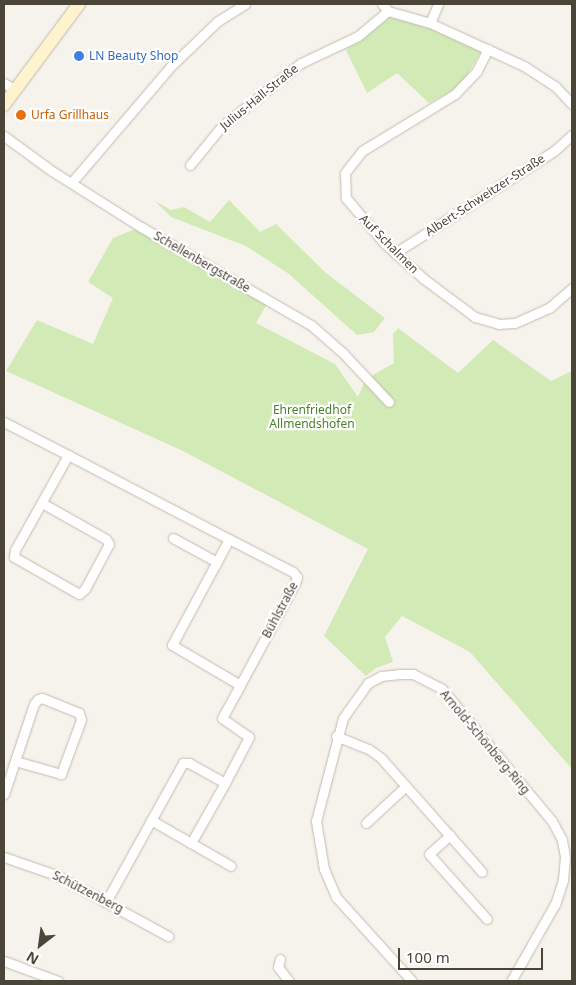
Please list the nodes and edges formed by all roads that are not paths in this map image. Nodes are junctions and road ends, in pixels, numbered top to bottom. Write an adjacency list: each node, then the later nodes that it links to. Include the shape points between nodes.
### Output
1 (79, 4): 7 (main road)
2 (245, 4): 13 (street, via 218,21 171,66)
3 (438, 4): 5 (street)
4 (385, 7): 5 (street); 12 (street, Julius-Hall-Straße, via 358,36 301,63 221,126)
5 (430, 23): 6 (street)
6 (488, 49): 8 (street, via 531,71); 14 (street, Auf Schalmen, via 477,71 455,94 370,145 345,173 346,198)
7 (9, 86): 9 (main road)
8 (571, 100)
9 (4, 105)
10 (4, 136): 13 (street, Schellenbergstraße)
11 (572, 136): 14 (street, Albert-Schweitzer-Straße, via 554,152)
12 (190, 165)
13 (72, 182): 16 (street, Schellenbergstraße, via 141,227 311,325 343,353)
14 (395, 253): 15 (street, Auf Schalmen, via 454,304 475,317 499,324 535,316)
15 (572, 288)
16 (389, 402)
17 (4, 422): 18 (street, Bühlstraße)
18 (68, 455): 19 (street); 21 (street, Bühlstraße)
19 (42, 503): 19 (street, via 106,539 109,544 85,590 78,594 14,558)
20 (173, 538): 22 (street)
21 (230, 539): 22 (street); 23 (street, Bühlstraße, via 297,577)
22 (217, 562): 23 (street, via 172,644)
23 (240, 685): 26 (street, Bühlstraße, via 223,714 224,721 249,737)
24 (336, 736): 27 (street, via 369,749); 43 (street, Arnold-Schönberg-Ring, via 316,821 324,869 336,897); 44 (street, Arnold-Schönberg-Ring, via 356,697 368,684 381,676 413,674 442,689 552,821 562,840 563,880 545,924)
25 (15, 761): 25 (street, via 38,700 42,698 79,713 82,720 61,774); 28 (street)
26 (224, 783): 29 (street, via 189,762 183,764); 32 (street)
27 (406, 786): 30 (street); 31 (street)
28 (4, 794)
29 (151, 820): 32 (street); 36 (street)
30 (366, 823)
31 (450, 835): 35 (street); 37 (street, via 429,854)
32 (191, 843): 34 (street)
33 (4, 857): 36 (street, Schützenberg, via 56,875)
34 (231, 866)
35 (482, 872)
36 (107, 900): 38 (street, Schützenberg)
37 (487, 919)
38 (168, 936)
39 (280, 959): 42 (street, via 278,967)
40 (4, 960): 41 (street)
41 (58, 981)
42 (289, 981)
43 (412, 981)
44 (511, 981)

